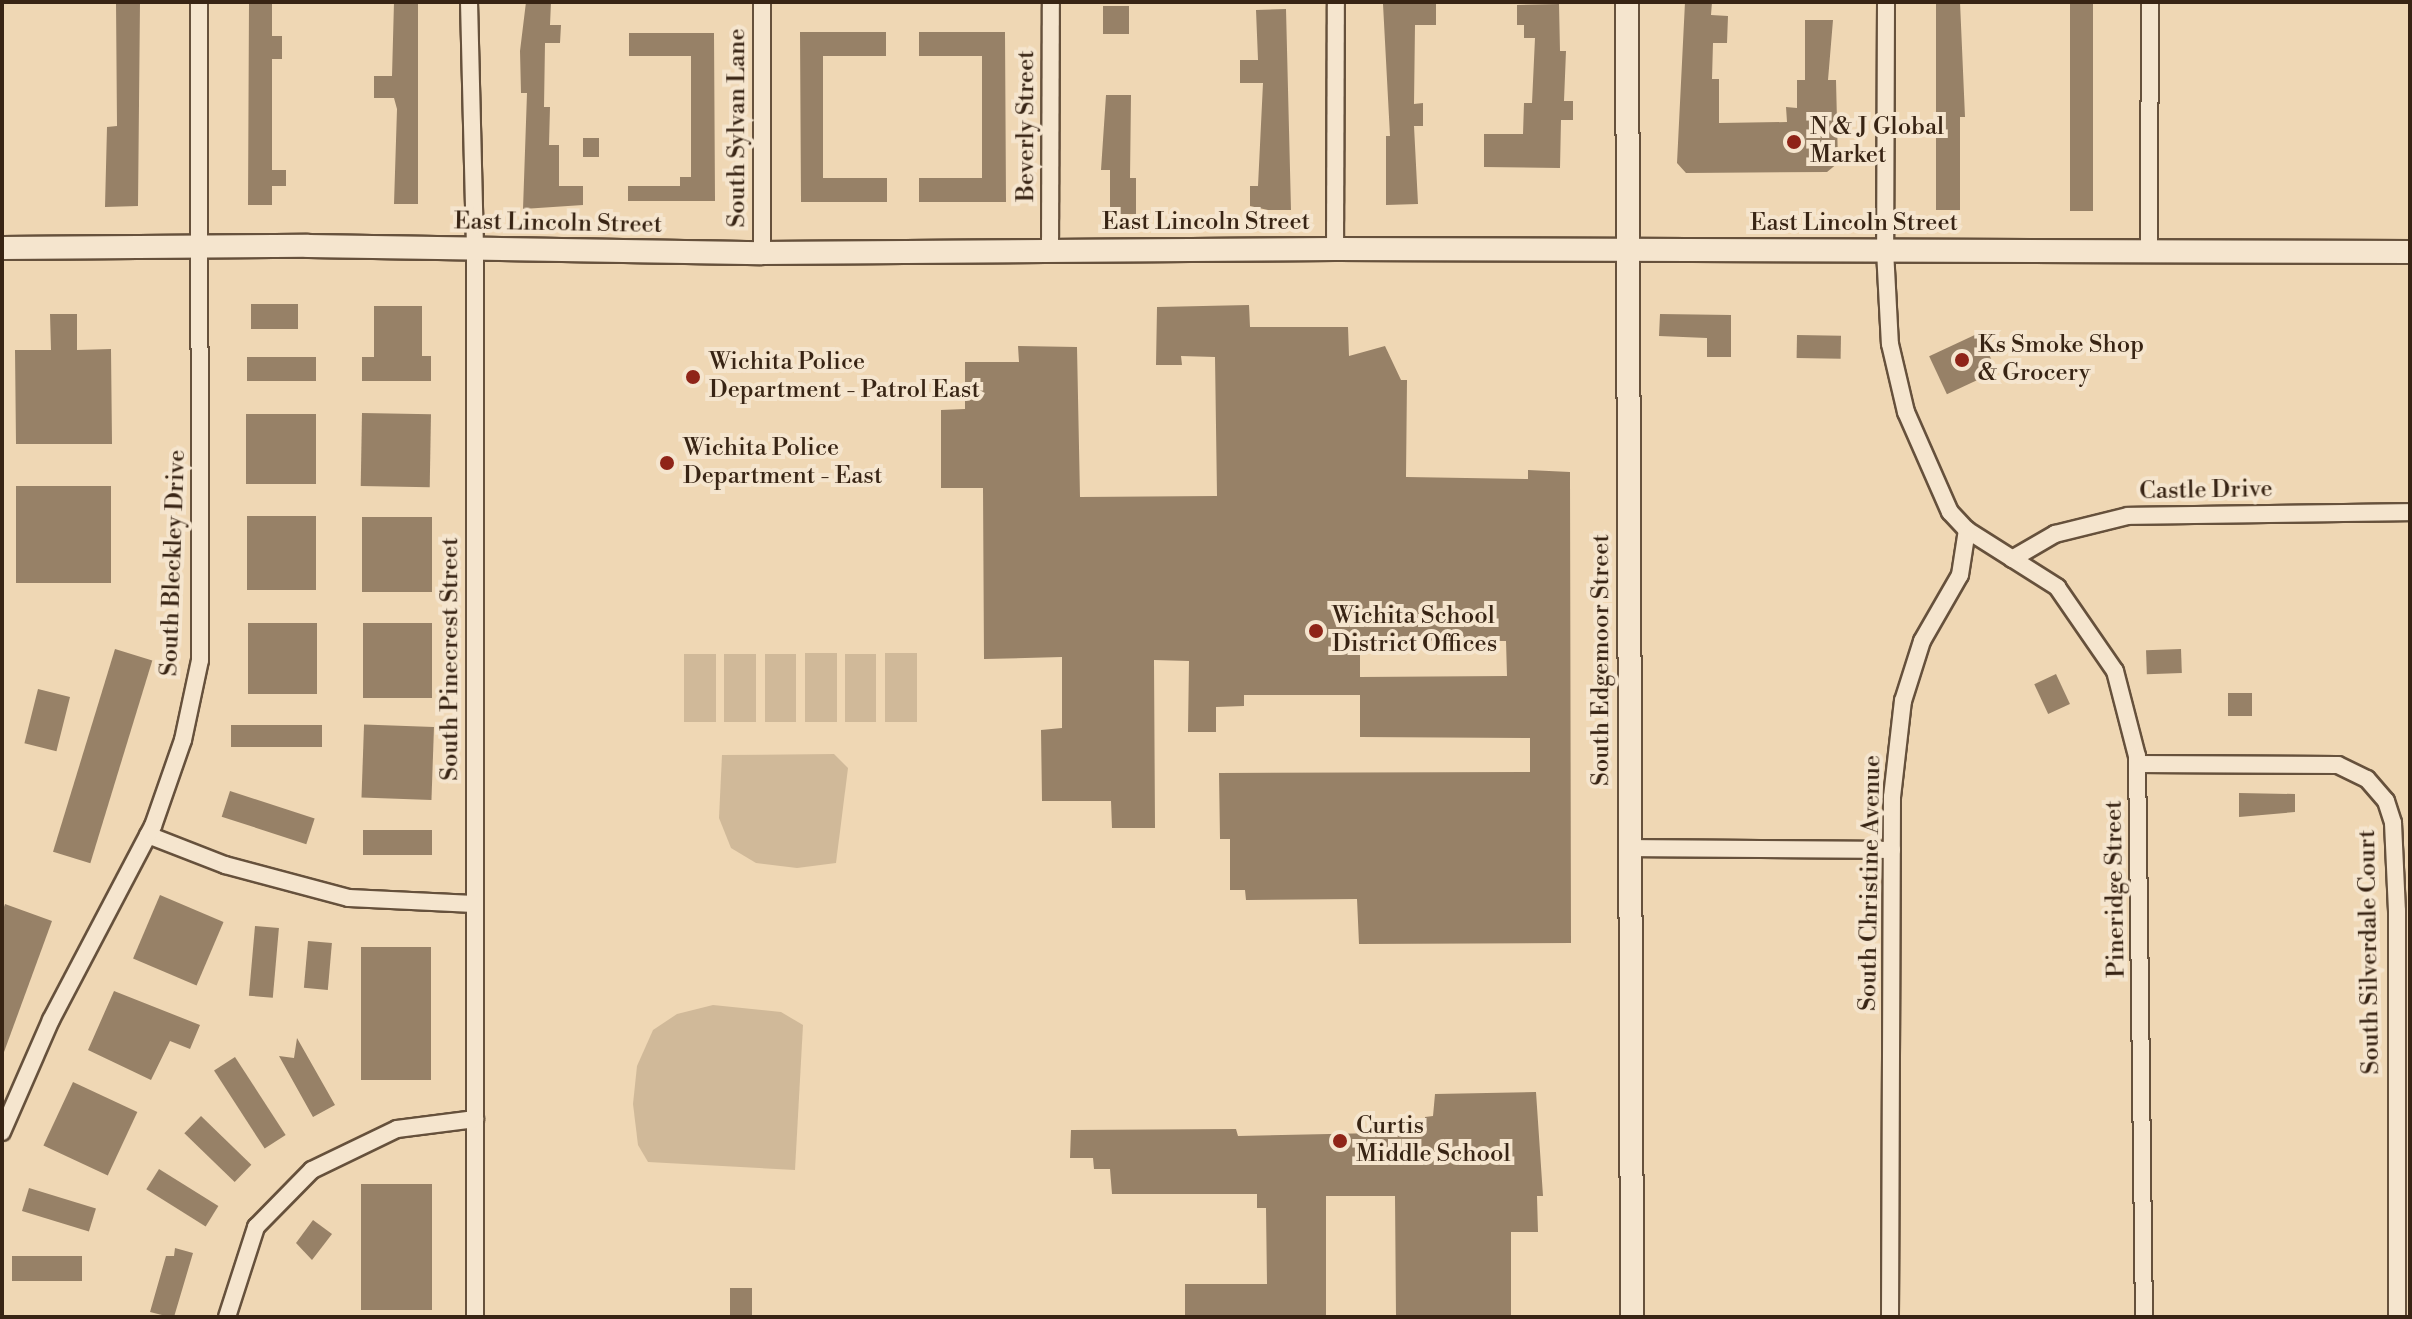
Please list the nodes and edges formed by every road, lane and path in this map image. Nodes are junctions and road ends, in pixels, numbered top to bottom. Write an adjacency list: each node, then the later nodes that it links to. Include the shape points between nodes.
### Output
1 (199, 2): 9 (street, South Bleckley Drive)
2 (469, 2): 11 (street, South Pinecrest Street)
3 (762, 2): 18 (street, South Sylvan Lane)
4 (1051, 2): 14 (street, Beverly Street)
5 (1336, 2): 12 (street)
6 (1627, 2): 13 (street, South Edgemoor Street)
7 (1886, 2): 15 (street)
8 (2150, 2): 16 (street)
9 (202, 247): 10 (street, East Lincoln Street); 11 (street, East Lincoln Street); 23 (street, South Bleckley Drive, via 200,660 183,740)
10 (2, 248)
11 (475, 249): 18 (street, East Lincoln Street); 26 (street, South Pinecrest Street)
12 (1335, 249): 13 (street, East Lincoln Street); 14 (street, East Lincoln Street)
13 (1627, 249): 15 (street, East Lincoln Street); 24 (street, South Edgemoor Street)
14 (1050, 250): 18 (street, East Lincoln Street)
15 (1885, 250): 16 (street, East Lincoln Street); 20 (street, via 1890,344 1906,412 1939,492)
16 (2149, 251): 17 (street, East Lincoln Street)
17 (2410, 252)
18 (762, 253)
19 (2410, 512): 21 (street, Castle Drive, via 2128,516 2055,534)
20 (1967, 530): 21 (street, Pineridge Street); 25 (street, South Christine Avenue, via 1960,575 1922,641 1903,701)
21 (2012, 559): 22 (street, Pineridge Street, via 2057,587 2115,671)
22 (2137, 764): 33 (street, Pineridge Street); 34 (street, South Silverdale Court, via 2338,765 2367,779 2386,801 2393,823 2397,911)
23 (148, 835): 26 (street, via 225,865 349,898); 28 (street, South Bleckley Drive, via 51,1020)
24 (1629, 848): 25 (street); 31 (street, South Edgemoor Street)
25 (1892, 850): 32 (street, South Christine Avenue)
26 (474, 904): 27 (street, South Pinecrest Street)
27 (475, 1119): 29 (street, via 397,1129 312,1170 256,1227); 30 (street, South Pinecrest Street)
28 (2, 1132)
29 (227, 1317)
30 (475, 1317)
31 (1632, 1317)
32 (1890, 1317)
33 (2144, 1317)
34 (2397, 1317)

